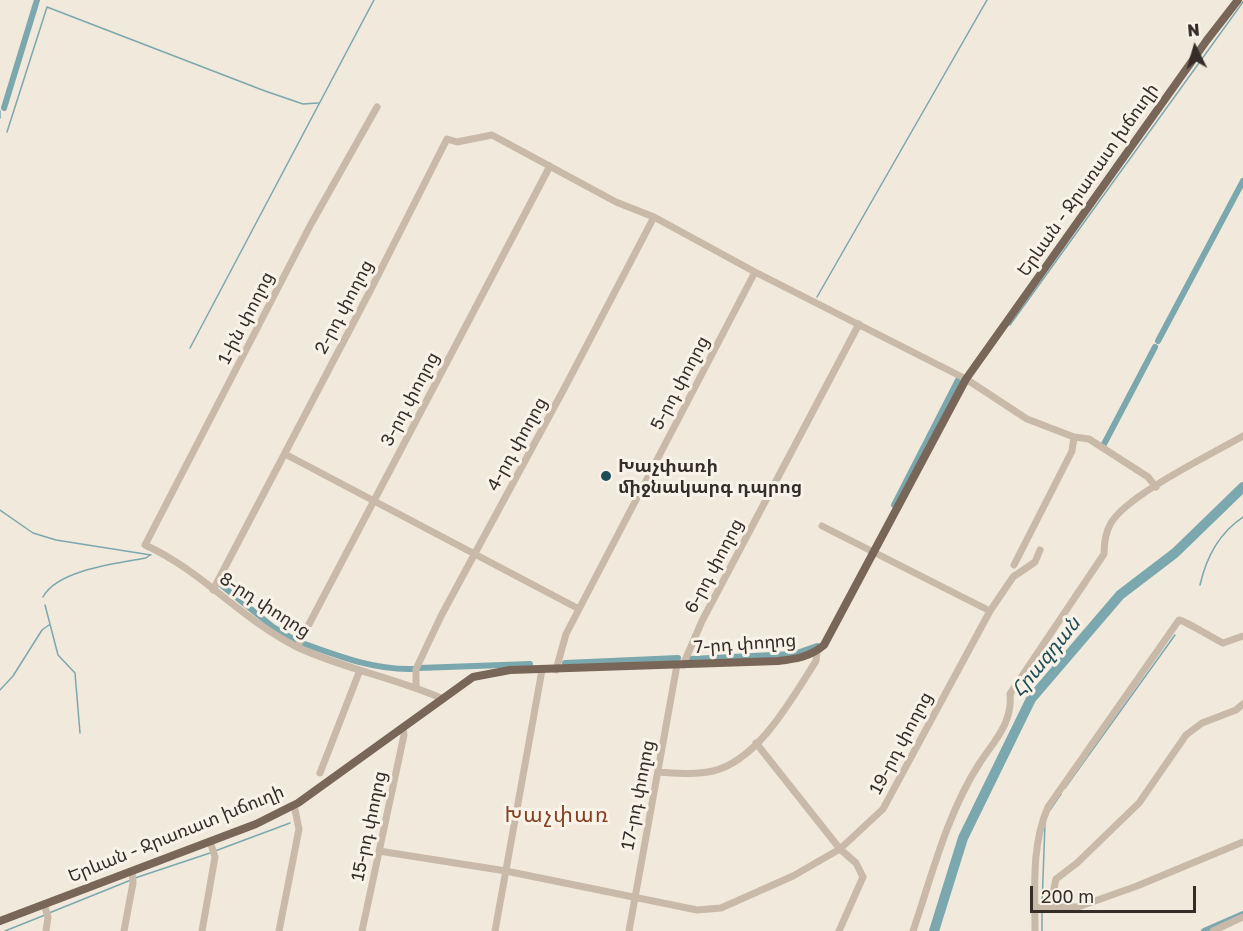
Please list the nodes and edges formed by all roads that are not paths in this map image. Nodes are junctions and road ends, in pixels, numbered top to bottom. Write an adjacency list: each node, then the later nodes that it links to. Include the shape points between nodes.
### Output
1 (1238, 0): 7 (main road, Երևան - Ջրառատ խճուղի)
2 (377, 107): 14 (street, 1-ին փողոց, via 311,224)
3 (550, 166): 4 (street, via 616,202); 10 (street, 2-րդ փողոց, via 492,135 456,142 447,139); 12 (street, 3-րդ փողոց)
4 (654, 217): 5 (street); 16 (street, 4-րդ փողոց)
5 (755, 272): 6 (street); 20 (street, 5-րդ փողոց)
6 (859, 324): 7 (street); 25 (street, 6-րդ փողոց)
7 (966, 379): 9 (street, via 1027,419); 17 (main road, 7-րդ փողոց)
8 (1243, 436): 11 (street)
9 (1074, 437): 11 (street, via 1089,439 1149,477); 18 (street, via 1072,451)
10 (285, 454): 12 (street); 19 (street, 2-րդ փողոց)
11 (1156, 487): 57 (street, via 1111,521 1104,538 1104,554 1010,694 1010,717 970,779 954,813)
12 (373, 500): 16 (street); 23 (street, 3-րդ փողոց)
13 (822, 526): 17 (street)
14 (145, 545): 19 (street, 8-րդ փողոց, via 176,561)
15 (1040, 550): 21 (street, 19-րդ փողոց, via 1035,562 1013,577)
16 (476, 554): 20 (street); 29 (street, 4-րդ փողոց, via 423,652 416,669)
17 (873, 554): 21 (street); 24 (main road, 7-րդ փողոց, via 824,645)
18 (1014, 565)
19 (213, 590): 23 (street, 8-րդ փողոց)
20 (579, 609): 28 (street, 5-րդ փողոց, via 566,634)
21 (990, 611): 39 (street, 19-րդ փողոց, via 883,809)
22 (1243, 636): 46 (street, via 1223,643 1179,620 1048,807 1038,829)
23 (297, 647): 26 (street, 8-րդ փողոց)
24 (817, 651): 25 (main road, 7-րդ փողոց, via 778,662); 33 (street, via 816,661 777,721)
25 (680, 665): 28 (main road, 7-րդ փողոց); 34 (street, 17-րդ փողոց)
26 (360, 670): 29 (street, 8-րդ փողոց); 35 (street)
27 (542, 670): 28 (main road, 7-րդ փողոց); 30 (main road, 7-րդ փողոց, via 473,677); 41 (street)
28 (556, 670)
29 (416, 687): 30 (street, 8-րդ փողոց)
30 (443, 699): 32 (main road, Երևան - Ջրառատ խճուղի)
31 (1243, 704): 45 (street, via 1186,735 1139,803 1056,879)
32 (403, 728): 36 (main road, Երևան - Ջրառատ խճուղի); 40 (street, 15-րդ փողոց)
33 (756, 743): 34 (street, via 743,756 716,770); 39 (street)
34 (658, 772): 43 (street, 17-րդ փողոց)
35 (320, 773)
36 (294, 805): 37 (main road, Երևան - Ջրառատ խճուղի); 52 (street, via 299,830)
37 (210, 841): 42 (main road, Երևան - Ջրառատ խճուղի); 51 (street, via 215,857)
38 (1243, 842): 45 (street, via 1078,907)
39 (840, 849): 43 (street, 19-րդ փողոց, via 793,876 721,908 697,910); 56 (street, via 856,863 863,877)
40 (379, 851): 41 (street, 19-րդ փողոց); 53 (street, 15-րդ փողոց)
41 (506, 871): 43 (street, 19-րդ փողոց); 54 (street)
42 (132, 872): 44 (main road, Երևան - Ջրառատ խճուղի); 50 (street)
43 (634, 897): 55 (street, 17-րդ փողոց)
44 (45, 906): 48 (main road, Երևան - Ջրառատ խճուղի); 49 (street)
45 (1050, 906): 46 (street)
46 (1035, 907): 58 (street)
47 (1243, 917): 59 (street)
48 (0, 921)
49 (46, 931)
50 (124, 931)
51 (202, 931)
52 (279, 931)
53 (362, 931)
54 (495, 931)
55 (629, 931)
56 (839, 931)
57 (913, 931)
58 (1035, 931)
59 (1213, 931)

